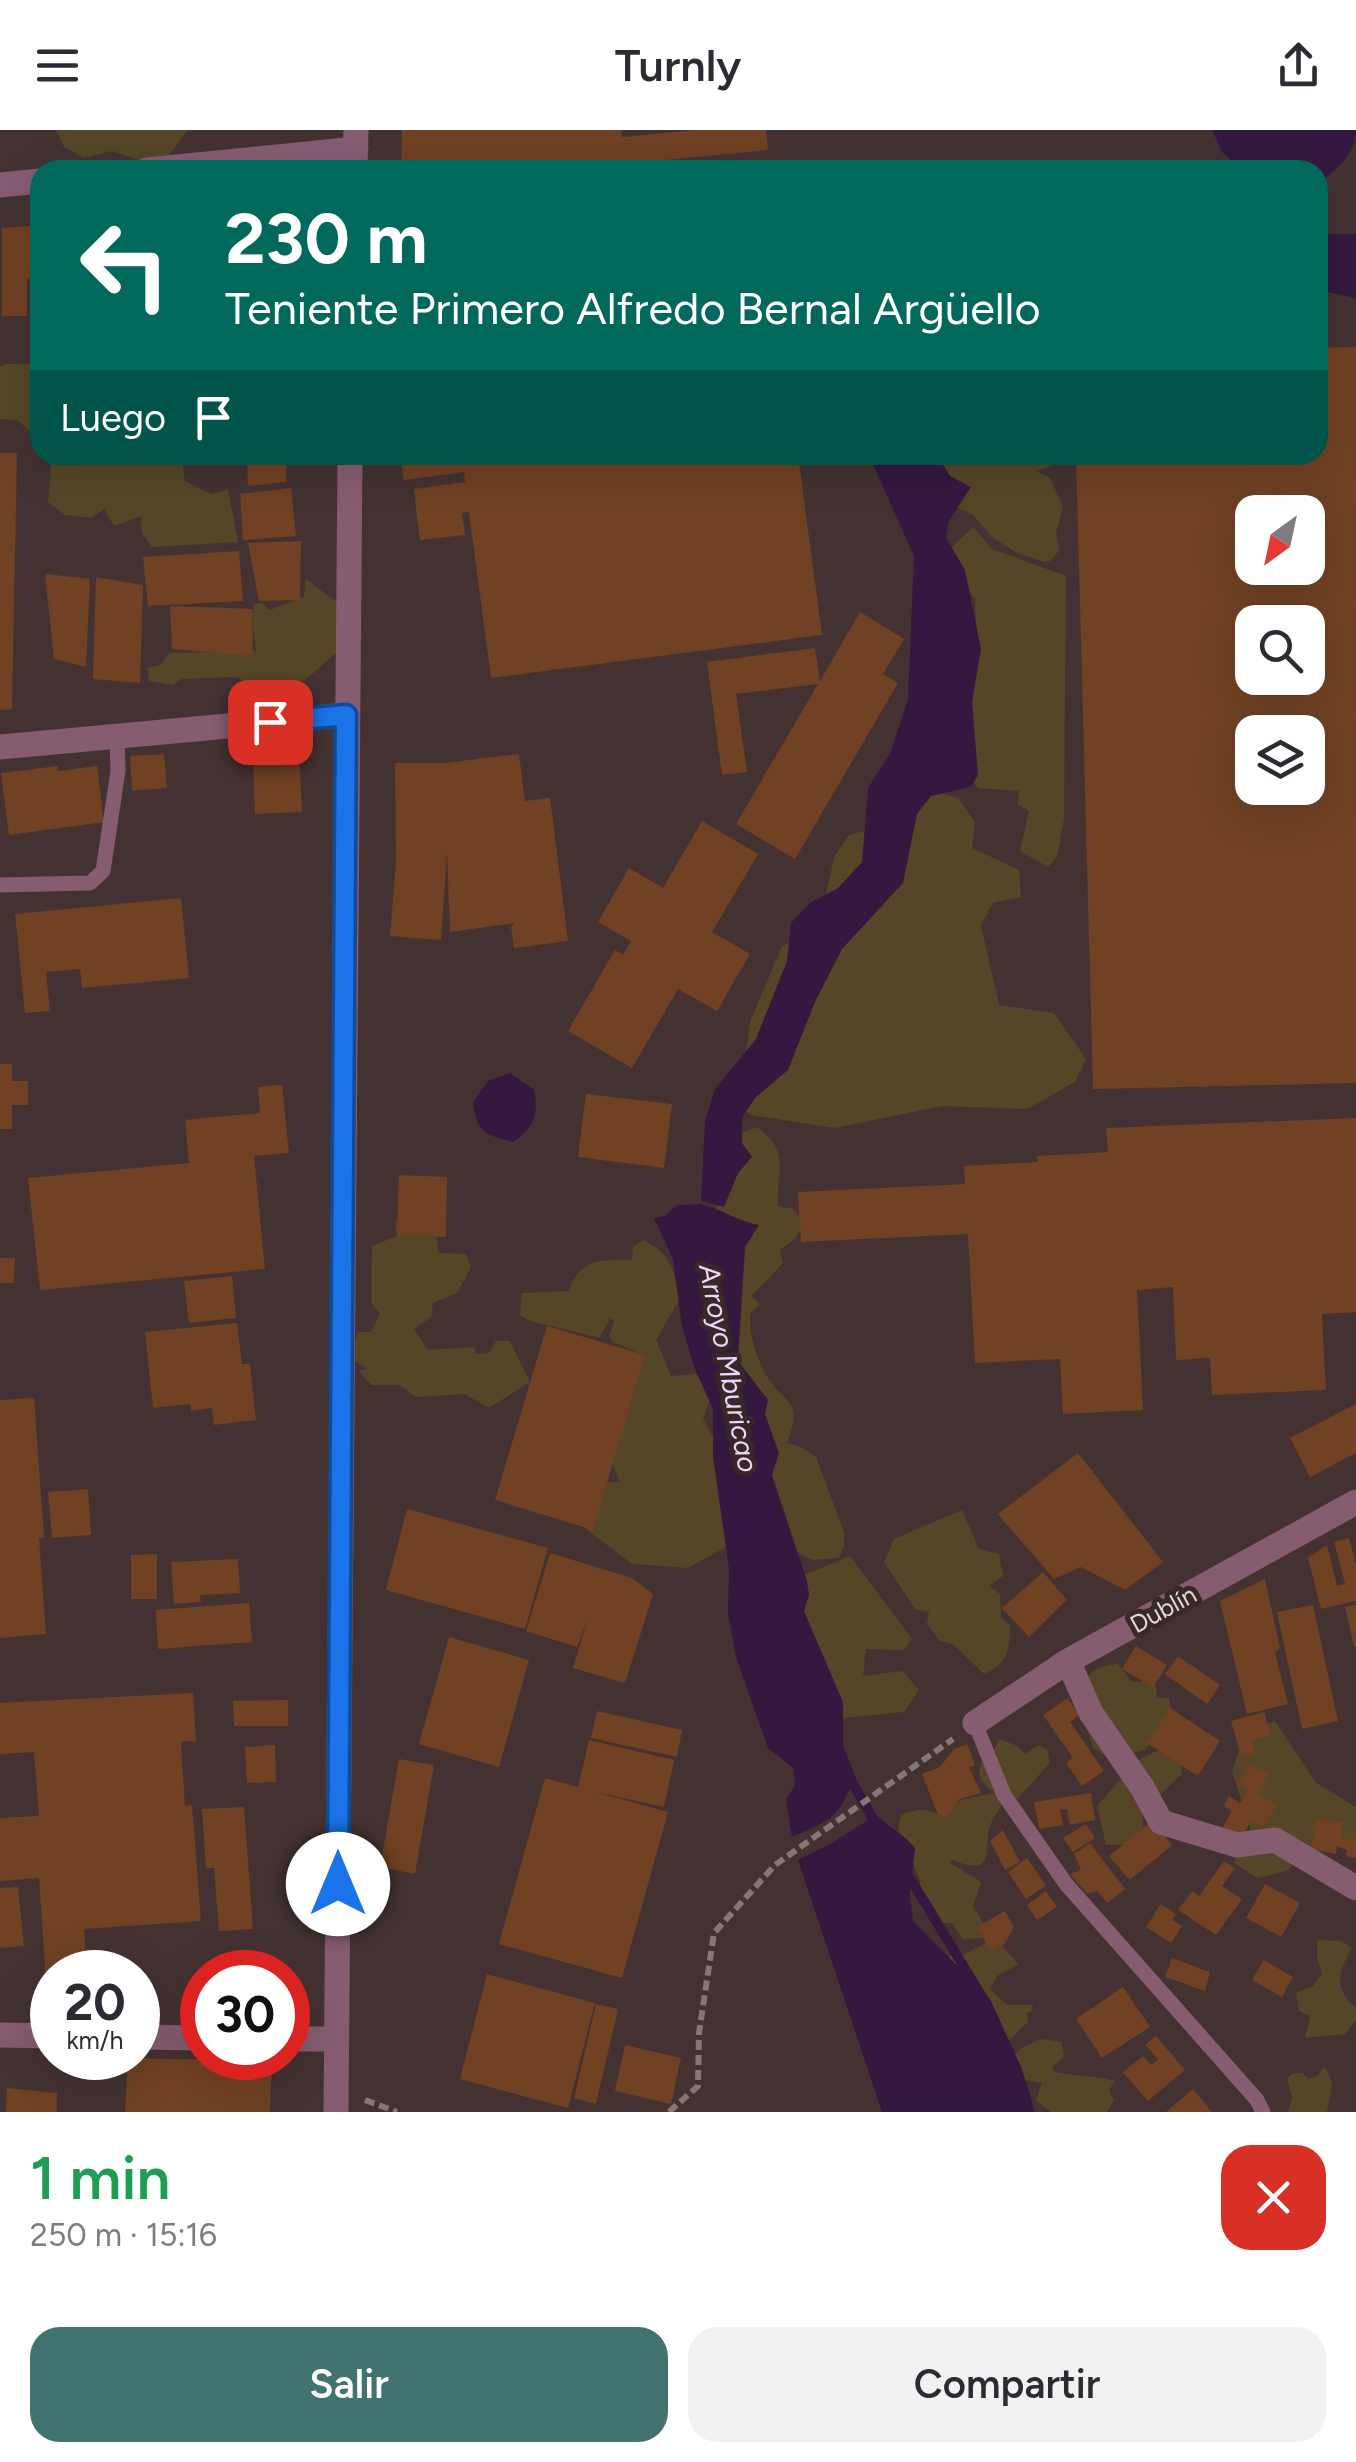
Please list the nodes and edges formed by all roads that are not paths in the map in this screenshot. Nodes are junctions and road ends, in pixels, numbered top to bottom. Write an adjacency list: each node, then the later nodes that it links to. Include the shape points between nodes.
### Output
1 (356, 150): 2 (street)
2 (252, 160)
3 (30, 182): 4 (street)
4 (0, 185)
5 (350, 465): 6 (street)
6 (346, 715): 7 (street); 17 (street)
7 (117, 736): 8 (street); 9 (lane, via 104,871 90,883)
8 (0, 748)
9 (0, 885)
10 (1356, 1502): 11 (street, Dublín)
11 (1068, 1662): 12 (street, Dublín); 13 (street, via 1091,1713 1161,1822 1237,1844 1275,1840)
12 (974, 1723): 19 (lane, via 1004,1795 1066,1884)
13 (1356, 1888)
14 (0, 2035): 15 (street)
15 (30, 2036)
16 (310, 2039): 17 (street)
17 (336, 2040): 18 (street)
18 (336, 2112)
19 (1264, 2112)

